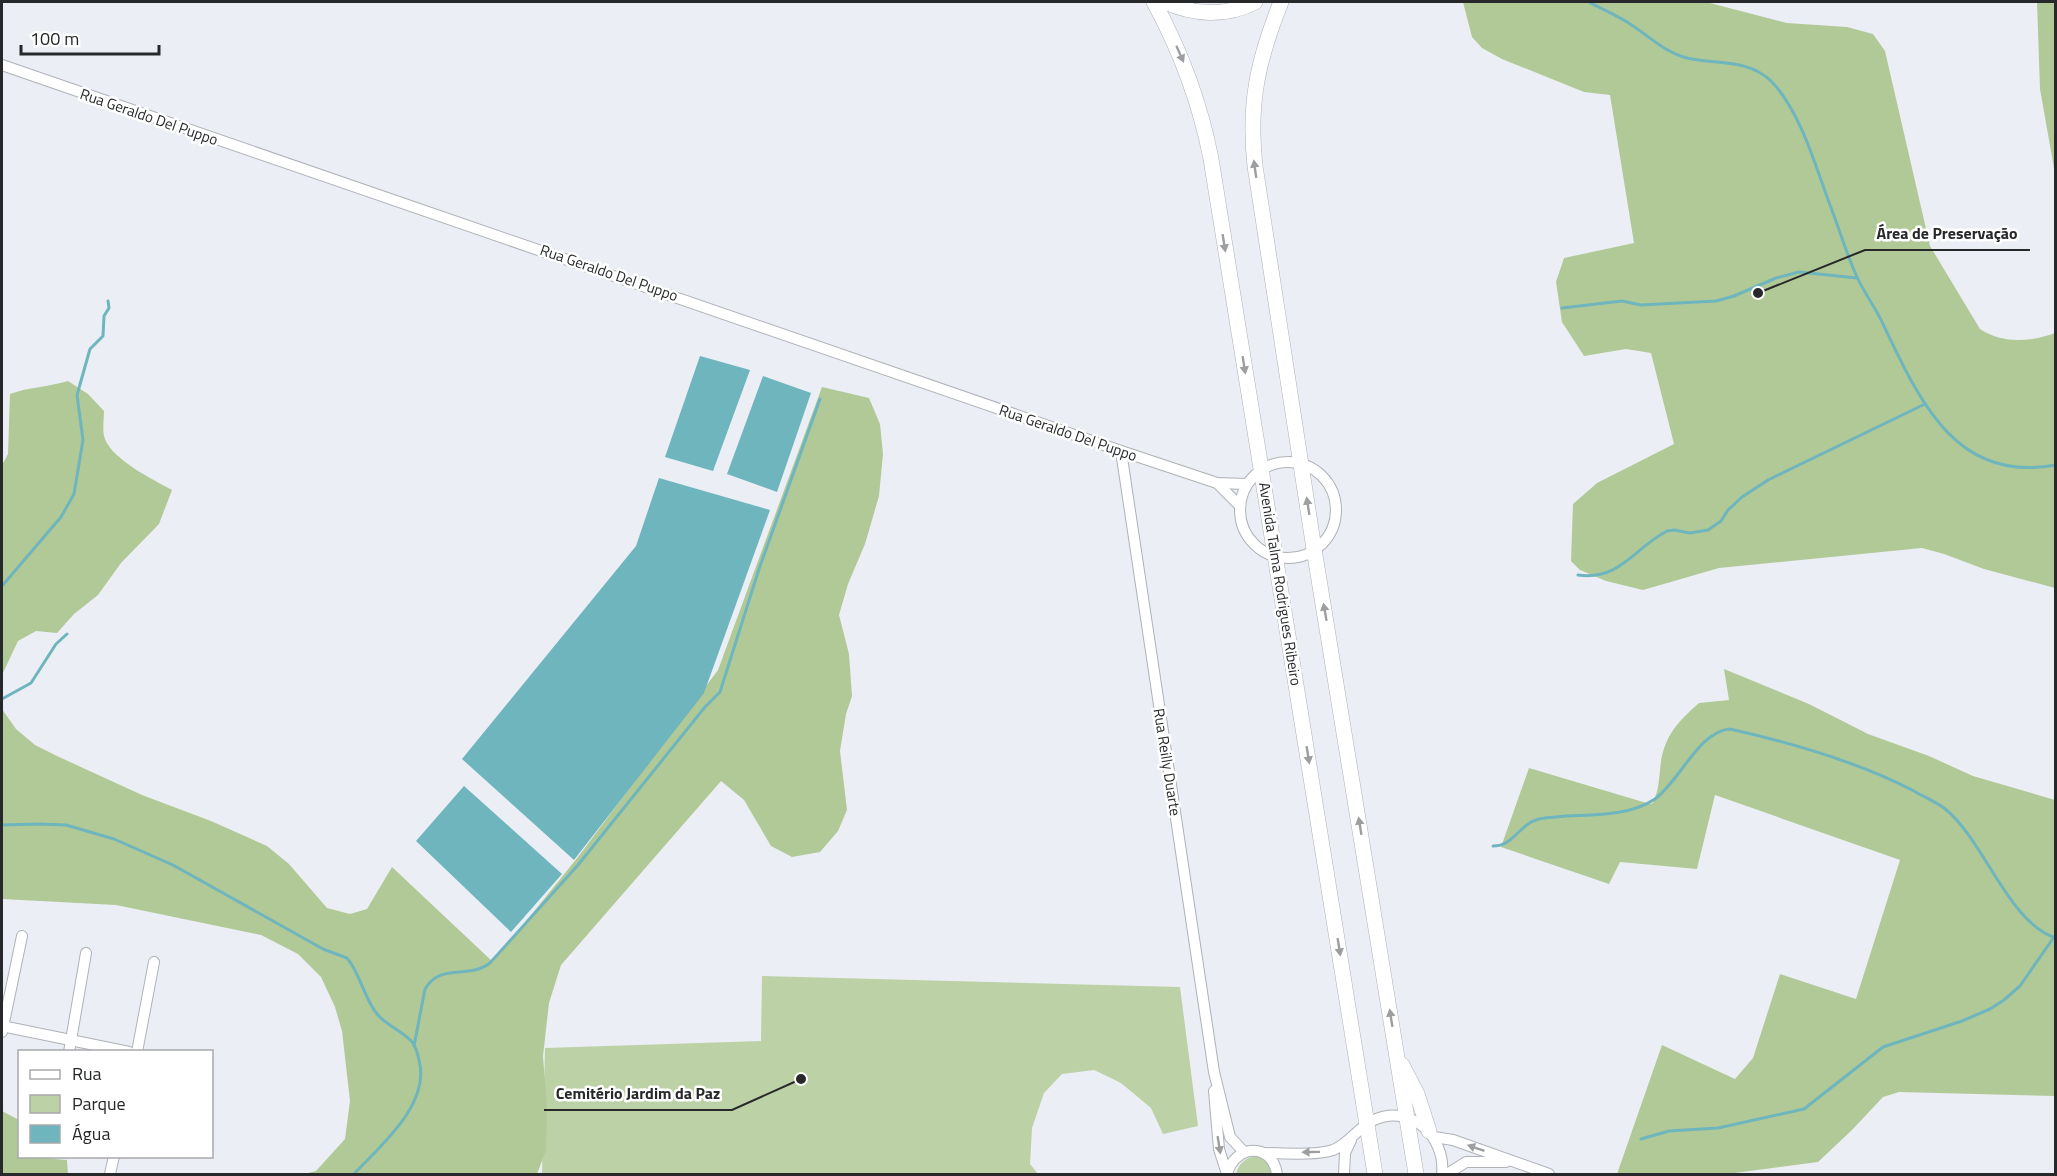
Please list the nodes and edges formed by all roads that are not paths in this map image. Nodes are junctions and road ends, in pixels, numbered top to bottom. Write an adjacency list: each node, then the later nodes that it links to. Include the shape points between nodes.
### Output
1 (1154, 2): 8 (main road, Avenida Talma Rodrigues Ribeiro, one-way to 8, via 1188,72 1206,135)
2 (1165, 2): 3 (main road, via 1208,13)
3 (1256, 2)
4 (1281, 2): 7 (main road, one-way to 4, via 1252,145 1257,72)
5 (2, 65): 6 (street, Rua Geraldo Del Puppo)
6 (1121, 451): 9 (street, Rua Geraldo Del Puppo); 23 (street, Rua Reilly Duarte)
7 (1301, 463): 8 (street, via 1281,462); 12 (main road, one-way to 7); 12 (street, via 1322,476 1335,504 1332,528)
8 (1261, 469): 10 (street); 13 (main road, Avenida Talma Rodrigues Ribeiro)
9 (1216, 483): 10 (street, Rua Geraldo Del Puppo); 11 (street, Rua Geraldo Del Puppo)
10 (1247, 484): 11 (street)
11 (1240, 507): 13 (street, via 1247,535 1262,551)
12 (1314, 549): 13 (street, via 1296,557); 22 (main road, one-way to 12)
13 (1276, 556): 25 (main road, Avenida Talma Rodrigues Ribeiro, one-way to 25)
14 (22, 936): 17 (street)
15 (86, 953): 18 (street)
16 (154, 962): 21 (street)
17 (2, 1028): 18 (street)
18 (72, 1040): 19 (street); 20 (street)
19 (70, 1050)
20 (120, 1050)
21 (137, 1050)
22 (1396, 1051): 24 (main road); 27 (main road)
23 (1214, 1072): 28 (street, Rua Reilly Duarte, via 1230,1137); 33 (street, Rua Reilly Duarte, one-way to 33, via 1219,1149)
24 (1407, 1118): 25 (street, via 1384,1117); 27 (street); 37 (main road)
25 (1367, 1123): 26 (street); 36 (main road, Avenida Talma Rodrigues Ribeiro)
26 (1354, 1134): 29 (street, one-way to 29, via 1333,1150); 35 (street, via 1345,1153)
27 (1431, 1134): 31 (street, one-way to 27); 38 (street, via 1442,1158)
28 (1244, 1152): 29 (street); 33 (street, via 1235,1157)
29 (1263, 1153): 34 (street, via 1271,1159)
30 (114, 1158): 32 (street)
31 (1517, 1163): 39 (street, via 1466,1162); 40 (street)
32 (110, 1174)
33 (1227, 1174)
34 (1277, 1174)
35 (1344, 1174)
36 (1376, 1174)
37 (1416, 1174)
38 (1442, 1174)
39 (1447, 1174)
40 (1549, 1174)

